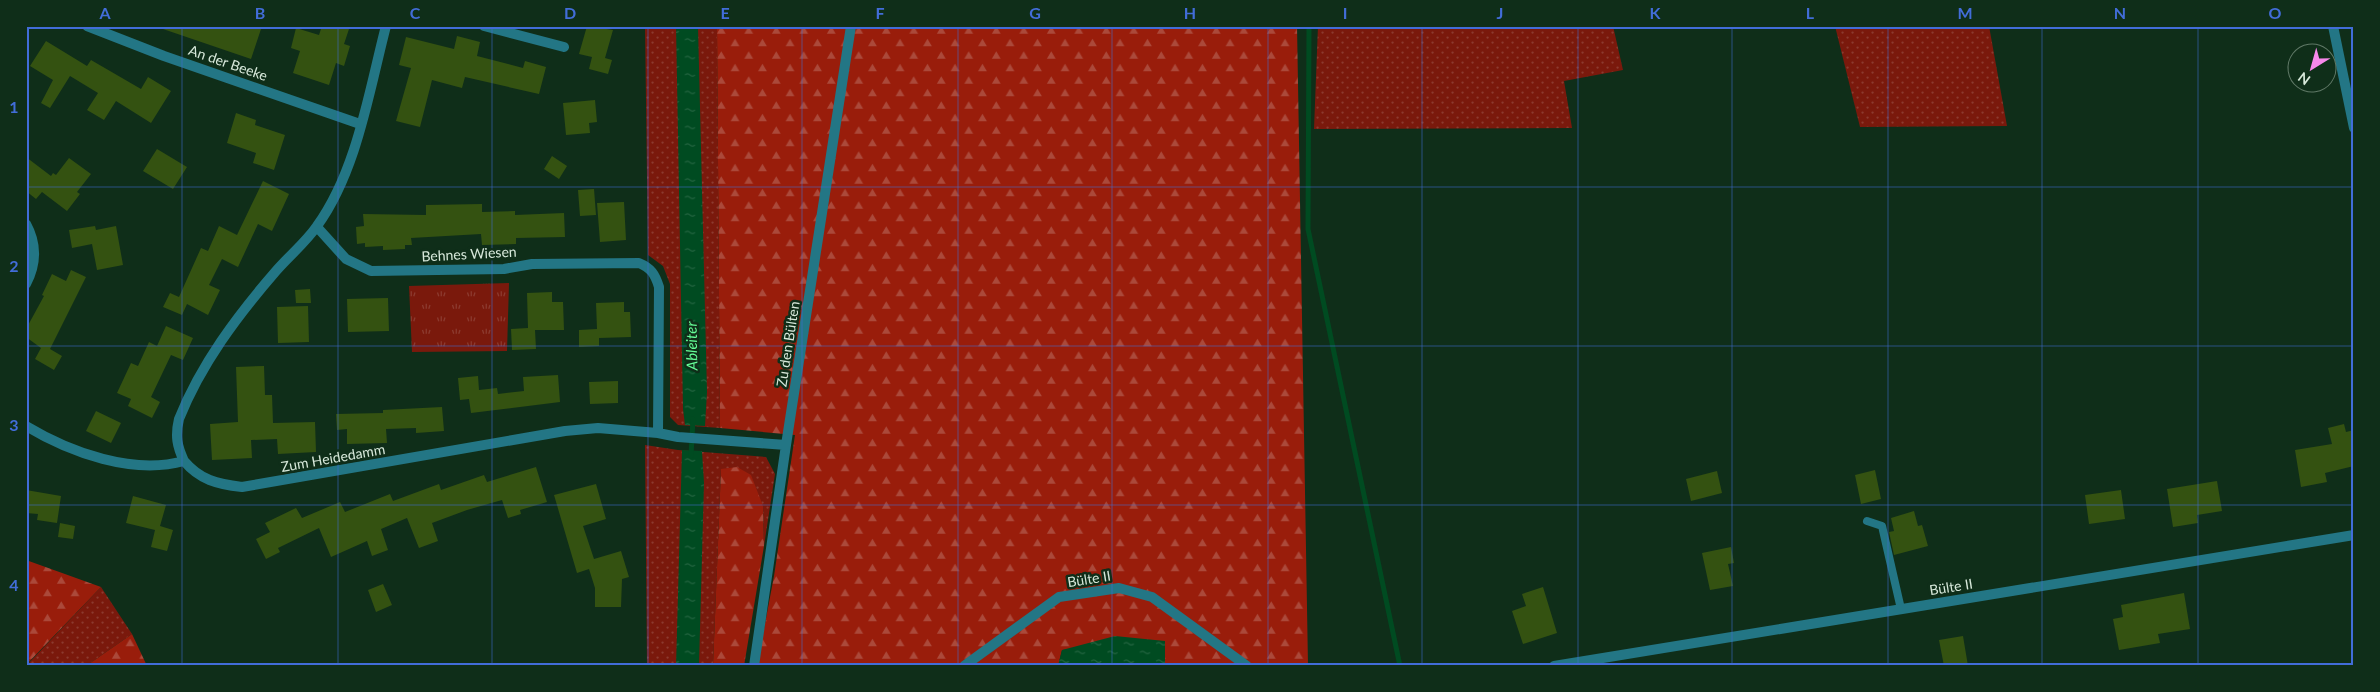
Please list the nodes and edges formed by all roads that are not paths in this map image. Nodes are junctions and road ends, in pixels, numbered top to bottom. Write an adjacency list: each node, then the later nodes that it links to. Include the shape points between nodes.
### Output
1 (87, 26): 7 (street, An der Beeke)
2 (386, 26): 7 (street)
3 (484, 26): 6 (street)
4 (852, 26): 14 (street, Zu den Bülten)
5 (2333, 26): 8 (street)
6 (564, 47)
7 (360, 124): 10 (street, via 352,158)
8 (2354, 128)
9 (26, 224): 11 (street, via 35,253)
10 (317, 227): 13 (street, Behnes Wiesen, via 346,259 371,271 639,263 655,274 659,286); 15 (street, via 223,336 179,419 176,434)
11 (26, 284)
12 (26, 426): 15 (street, via 95,458 164,466)
13 (658, 433): 14 (street, Zum Heidedamm); 15 (street, Zum Heidedamm, via 598,428 565,430 242,487 206,480)
14 (786, 446): 19 (street, Zu den Bülten)
15 (184, 461)
16 (1867, 521): 18 (lane, via 1882,526)
17 (2354, 535): 18 (street, Bülte II)
18 (1900, 609): 22 (street, Bülte II)
19 (754, 666)
20 (964, 666): 21 (street, Bülte II, via 1059,597 1119,588 1152,598)
21 (1247, 666)
22 (1554, 666)

